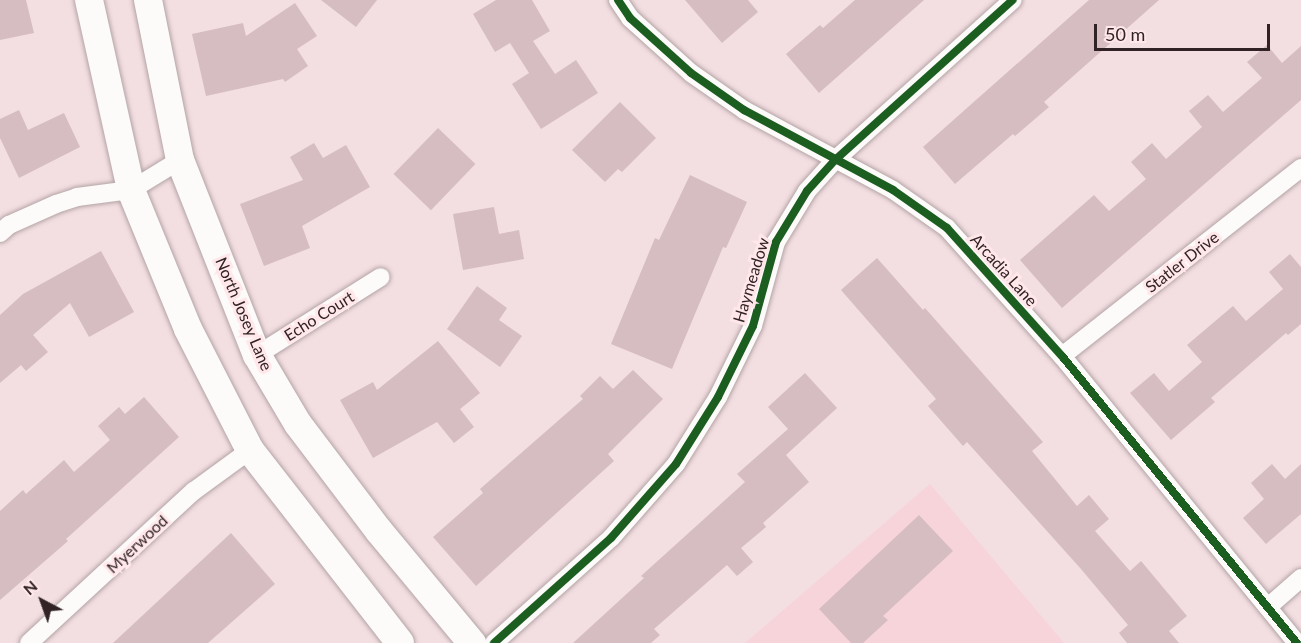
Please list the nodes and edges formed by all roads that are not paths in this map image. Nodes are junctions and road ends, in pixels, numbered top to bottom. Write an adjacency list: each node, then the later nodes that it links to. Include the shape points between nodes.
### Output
1 (89, 0): 8 (main road)
2 (148, 0): 5 (main road, North Josey Lane)
3 (618, 0): 6 (street, Arcadia Lane, via 630,18 691,73 744,110)
4 (1013, 0): 6 (street, Haymeadow)
5 (180, 160): 8 (street); 11 (main road, North Josey Lane)
6 (836, 160): 12 (street, Arcadia Lane, via 892,190 947,228); 19 (street, Haymeadow, via 807,190 776,242 753,326 718,397 676,464 611,538)
7 (1301, 168): 12 (street, Statler Drive)
8 (131, 190): 9 (street, via 77,197 9,225); 13 (main road, via 188,329)
9 (0, 233)
10 (381, 277): 11 (street, Echo Court)
11 (257, 355): 18 (main road, North Josey Lane, via 298,424 379,531)
12 (1062, 356): 15 (street, Arcadia Lane)
13 (250, 450): 16 (street, Myerwood, via 194,491); 17 (main road)
14 (1301, 578): 15 (street)
15 (1268, 607): 20 (street, Arcadia Lane)
16 (29, 643)
17 (400, 643)
18 (472, 643)
19 (494, 643)
20 (1297, 643)

